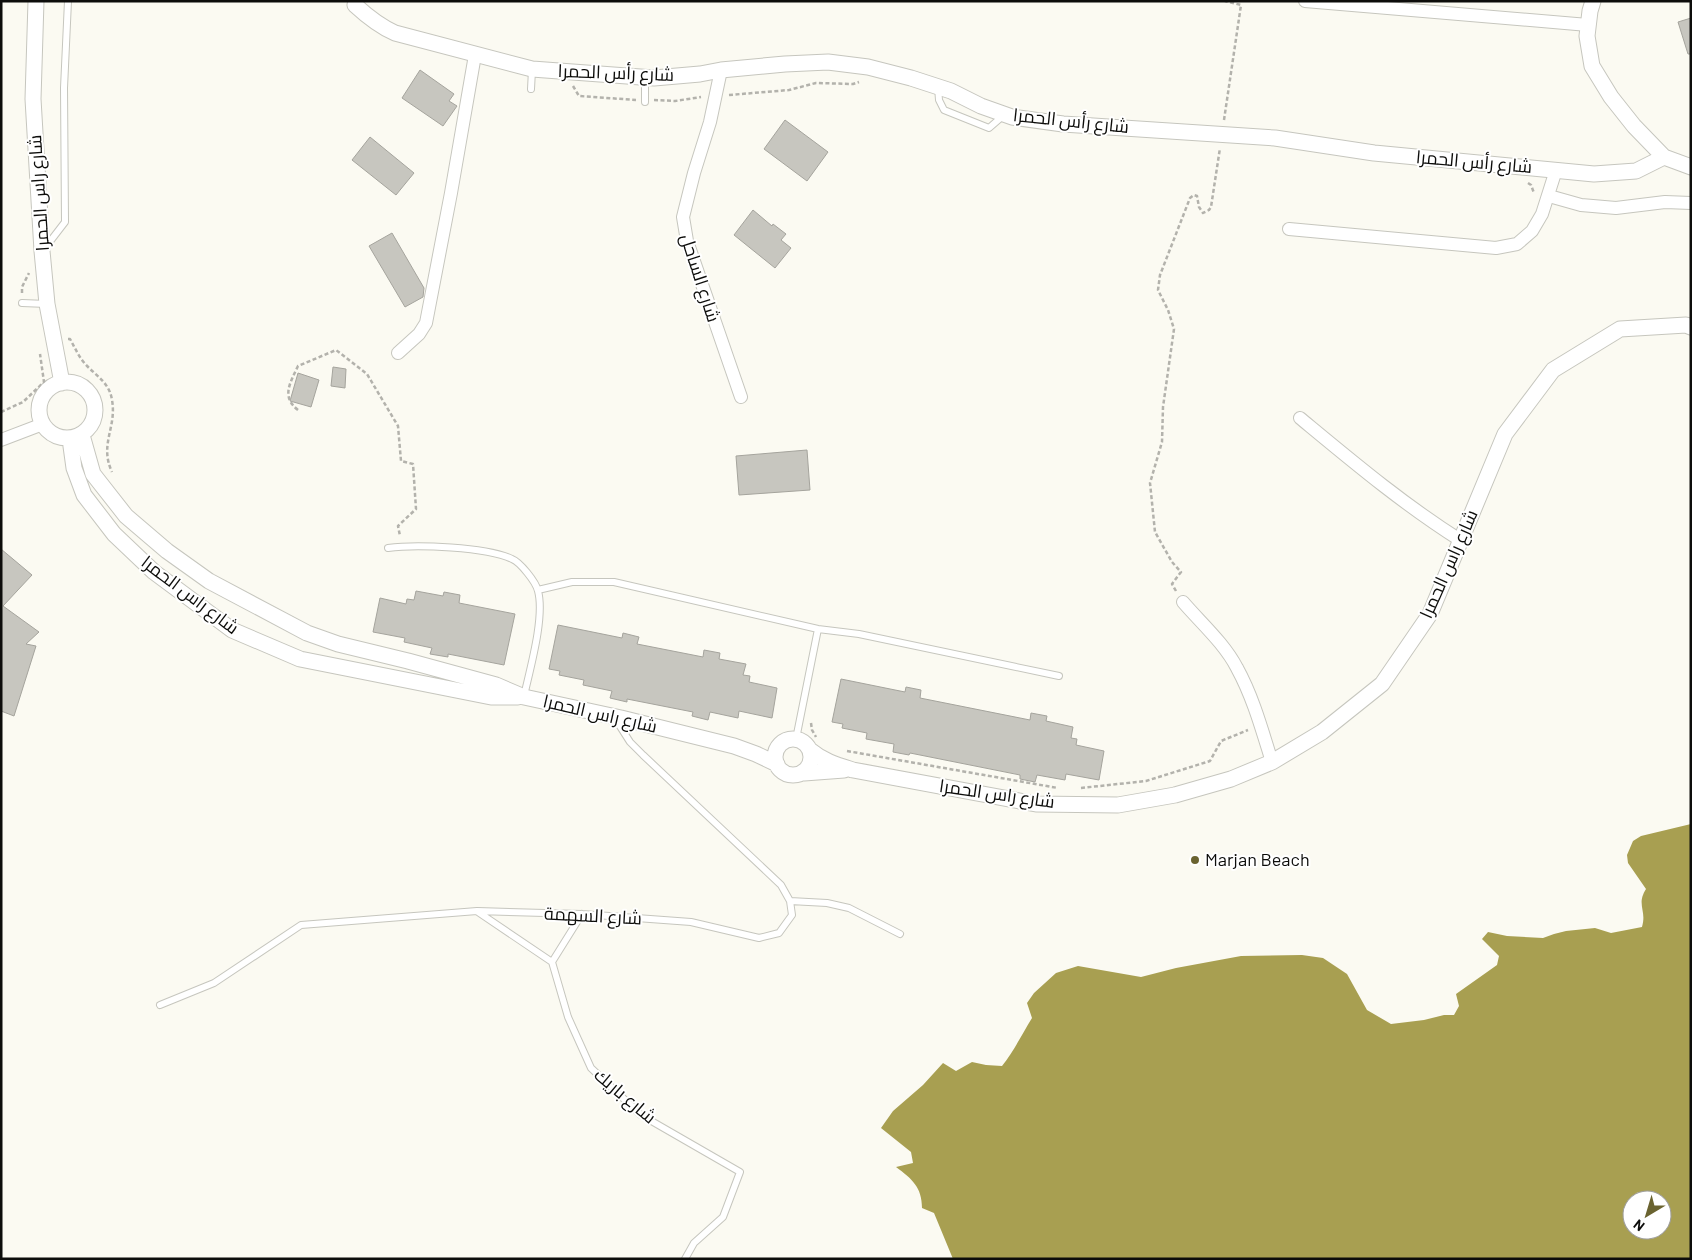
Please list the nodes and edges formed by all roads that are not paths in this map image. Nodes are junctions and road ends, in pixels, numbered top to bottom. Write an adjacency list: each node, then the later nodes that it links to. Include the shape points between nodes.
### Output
1 (36, 1): 19 (street, شارع راس الحمرا, via 33,99)
2 (68, 1): 19 (lane, via 64,88 65,222)
3 (356, 1): 7 (street, شارع رأس الحمرا, via 355,4 370,20 395,33)
4 (1305, 1): 6 (street)
5 (1594, 1): 6 (street)
6 (1588, 25): 13 (street, via 1592,66 1610,97)
7 (475, 55): 8 (street, شارع رأس الحمرا); 23 (street, via 426,322 419,334)
8 (532, 69): 10 (street, شارع رأس الحمرا); 11 (lane)
9 (721, 70): 10 (street, شارع رأس الحمرا); 15 (street, شارع رأس الحمرا, via 828,62 868,66 938,87 1012,117 1063,124 1275,138 1374,153); 25 (street, شارع الساحل, via 683,217 687,241)
10 (645, 77): 12 (lane)
11 (532, 89)
12 (645, 101)
13 (1664, 157): 14 (street); 15 (street, شارع رأس الحمرا, via 1636,171 1594,174)
14 (1691, 167)
15 (1556, 170): 16 (street)
16 (1549, 196): 17 (street, via 1581,205 1616,208 1665,202); 18 (street, via 1532,230 1517,244 1496,248)
17 (1691, 203)
18 (1289, 229)
19 (42, 251): 21 (street, شارع راس الحمرا)
20 (22, 303): 21 (lane)
21 (47, 304): 24 (street, شارع راس الحمرا)
22 (1691, 326): 30 (street, شارع راس الحمرا, via 1620,329 1553,370 1505,434)
23 (398, 353)
24 (62, 383): 27 (street, via 50,388 42,399 39,411); 28 (street, via 73,383 83,388 95,406 95,417 90,427)
25 (741, 397)
26 (1300, 418): 30 (street, via 1415,511)
27 (43, 424): 28 (street, via 54,435); 29 (street)
28 (76, 437): 36 (street, شارع راس الحمرا, via 93,474 126,516 167,551 209,580 308,632 338,644 496,685); 36 (street, شارع راس الحمرا, via 74,468 84,495 114,534 154,572 232,630 300,659 491,697)
29 (1, 440)
30 (1460, 540): 42 (street, شارع راس الحمرا, via 1430,614 1382,684 1322,732)
31 (388, 548): 32 (lane, via 403,546 497,553 514,559)
32 (538, 590): 34 (lane, via 572,582 614,582); 36 (lane, via 537,639)
33 (1183, 602): 42 (street, via 1237,667 1261,724)
34 (818, 629): 35 (lane, via 859,634); 38 (lane)
35 (1058, 676)
36 (524, 697): 37 (street, شارع راس الحمرا)
37 (617, 717): 40 (street, شارع راس الحمرا); 46 (lane, via 628,739 643,756 782,885)
38 (796, 739): 39 (street); 41 (street)
39 (814, 745): 44 (street, شارع راس الحمرا, via 819,757); 45 (street, via 811,763)
40 (734, 746): 41 (street, شارع راس الحمرا, via 764,749); 43 (street, شارع راس الحمرا)
41 (779, 746): 43 (street)
42 (1272, 762): 44 (street, شارع راس الحمرا, via 1231,779 1175,795 1118,805 1036,804)
43 (777, 764): 45 (street, via 785,774)
44 (853, 770): 45 (street, شارع راس الحمرا)
45 (804, 773)
46 (790, 901): 48 (lane, شارع السهمة, via 792,915 779,933 759,938 691,922); 49 (lane, via 849,908)
47 (477, 911): 48 (lane, شارع السهمة); 50 (lane); 51 (lane, شارع السهمة, via 301,925 214,983)
48 (582, 914): 50 (lane)
49 (900, 934)
50 (552, 962): 52 (lane, شارع باريك, via 568,1017 591,1068 641,1115 740,1172 723,1217 694,1243)
51 (160, 1005)
52 (685, 1259)

